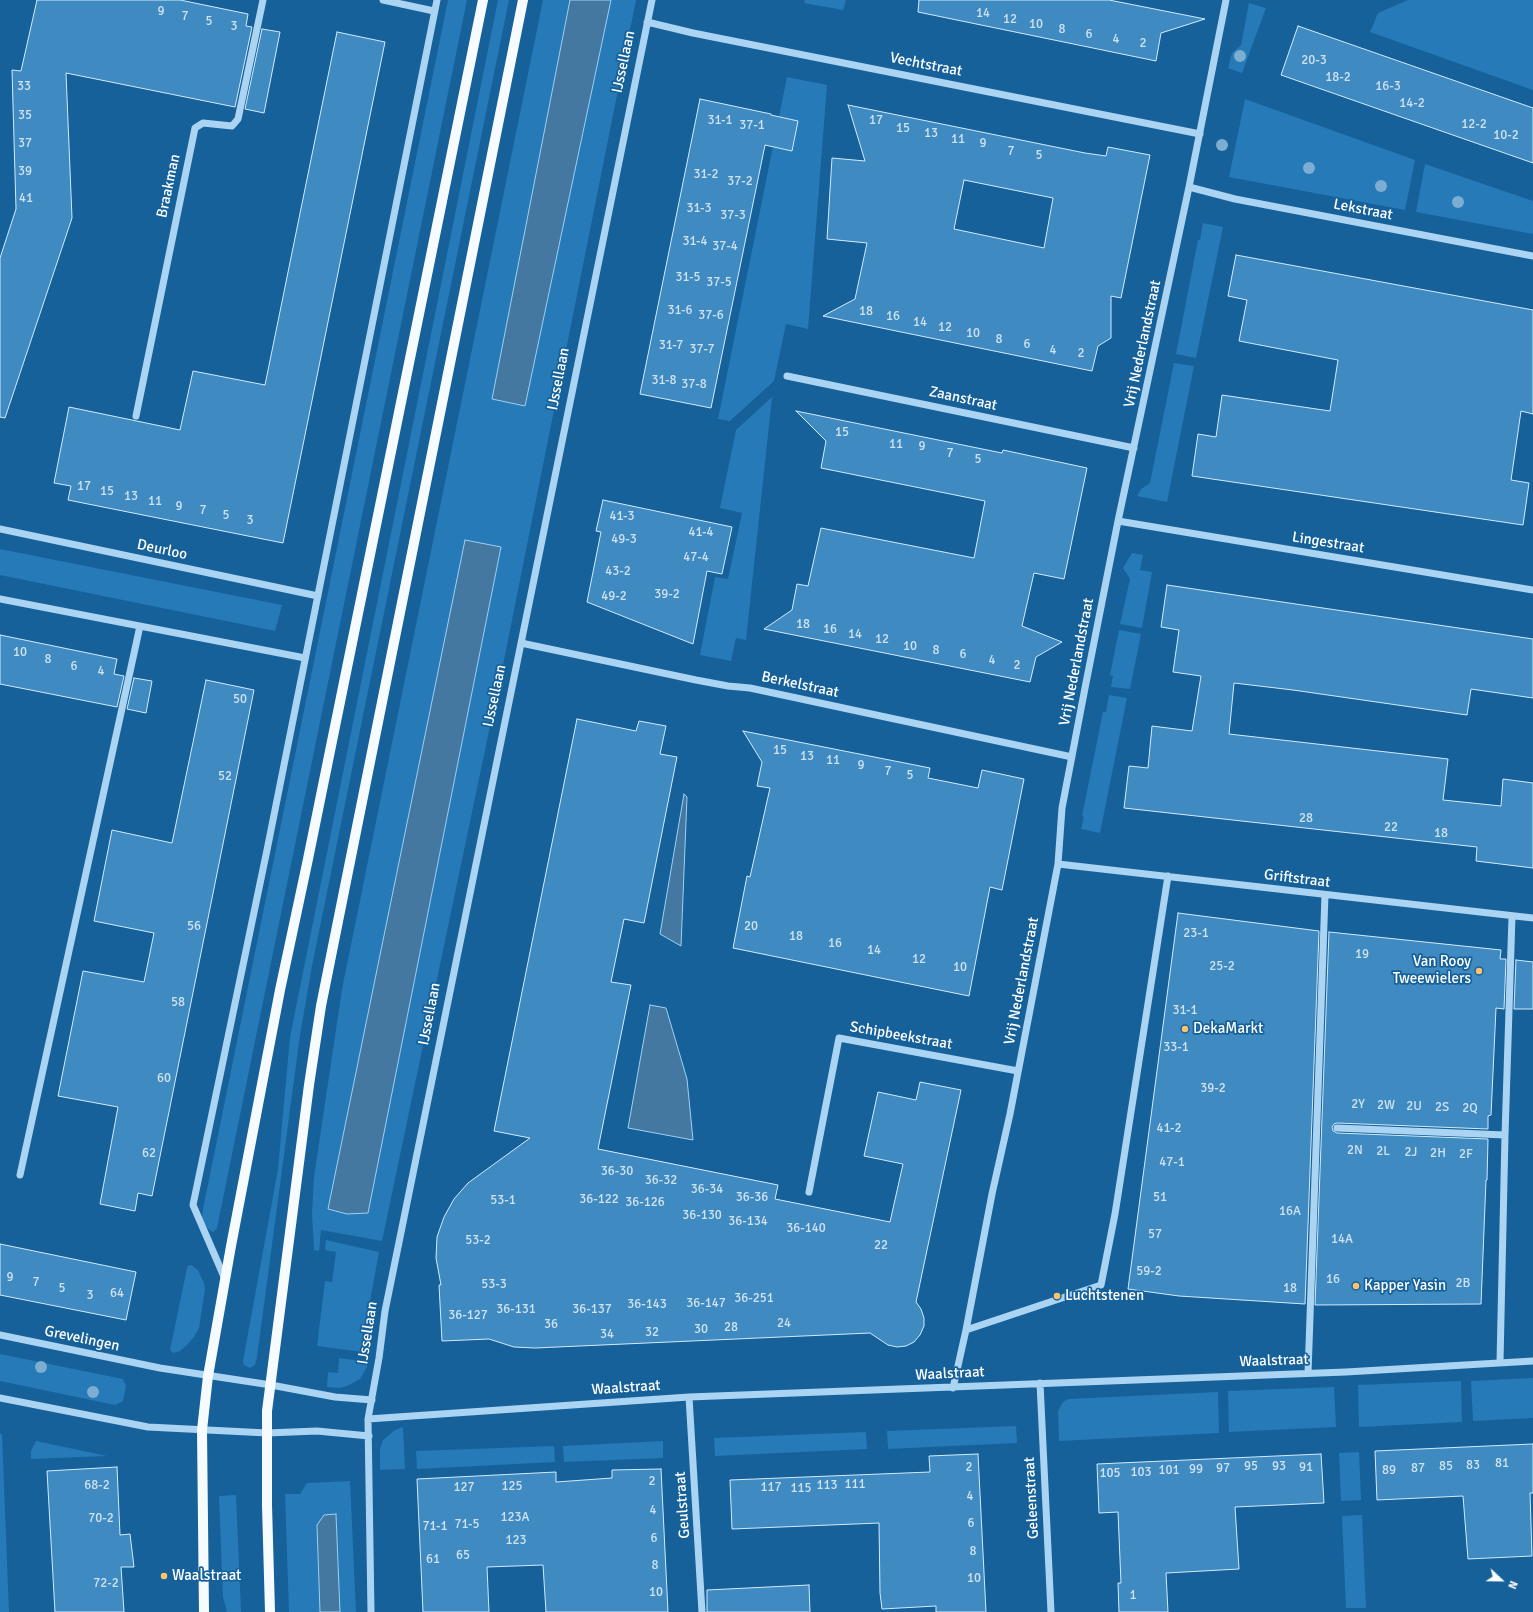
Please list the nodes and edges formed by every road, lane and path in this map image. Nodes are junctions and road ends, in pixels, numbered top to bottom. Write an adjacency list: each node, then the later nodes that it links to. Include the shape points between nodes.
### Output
1 (263, 0): 14 (street, Braakman, via 238,119 232,126 204,123 195,128)
2 (383, 0): 8 (street)
3 (437, 0): 8 (street)
4 (483, 0): 35 (main road, via 312,844 280,990)
5 (523, 0): 43 (main road, via 321,1006)
6 (652, 0): 9 (street, IJssellaan)
7 (1226, 0): 10 (street, Vrij Nederlandstraat)
8 (434, 11): 19 (street)
9 (647, 22): 10 (street, Vechtstraat); 22 (street, IJssellaan)
10 (1200, 134): 11 (street, Vrij Nederlandstraat)
11 (1189, 187): 12 (street, Lekstraat, via 1235,199); 15 (street, Vrij Nederlandstraat)
12 (1533, 256)
13 (787, 376): 15 (street, Zaanstraat)
14 (136, 416)
15 (1134, 448): 16 (street, Vrij Nederlandstraat)
16 (1118, 521): 18 (street, Lingestraat); 24 (street, Vrij Nederlandstraat)
17 (0, 529): 19 (street, Deurloo)
18 (1533, 590)
19 (318, 596): 23 (street)
20 (0, 600): 21 (street)
21 (140, 626): 23 (street); 33 (street)
22 (521, 643): 24 (street, Berkelstraat); 47 (street, IJssellaan, via 385,1311)
23 (305, 658): 35 (street, via 193,1205)
24 (1072, 756): 25 (street, Vrij Nederlandstraat, via 1062,808)
25 (1058, 864): 26 (street, Griftstraat); 30 (street, Vrij Nederlandstraat)
26 (1168, 876): 27 (street, Griftstraat); 36 (street, via 1116,1206 1101,1285)
27 (1326, 896): 28 (street, Griftstraat); 40 (street)
28 (1512, 916): 29 (street, Griftstraat); 32 (street)
29 (1533, 918)
30 (1018, 1071): 34 (street, Schipbeekstraat, via 839,1038); 36 (street, Vrij Nederlandstraat)
31 (1338, 1128): 32 (street)
32 (1505, 1135): 39 (street)
33 (20, 1175)
34 (809, 1192)
35 (225, 1280): 41 (main road)
36 (966, 1330): 44 (street, Vrij Nederlandstraat)
37 (0, 1335): 41 (street, Grevelingen)
38 (1533, 1361): 39 (street, Waalstraat)
39 (1500, 1362): 40 (street, Waalstraat)
40 (1308, 1373): 42 (street, Waalstraat)
41 (208, 1376): 43 (street); 49 (main road)
42 (1040, 1383): 44 (street, Waalstraat); 56 (street, Geleenstraat)
43 (271, 1385): 47 (street, via 335,1397); 50 (main road)
44 (953, 1388): 45 (street, Waalstraat)
45 (689, 1397): 48 (street, Waalstraat); 55 (street, Geulstraat)
46 (0, 1398): 49 (street, via 148,1427)
47 (372, 1400): 48 (street, IJssellaan)
48 (368, 1419): 51 (street, IJssellaan)
49 (202, 1430): 50 (street); 52 (main road)
50 (267, 1433): 51 (street, via 317,1431); 53 (main road)
51 (369, 1436): 54 (street, IJssellaan)
52 (204, 1612)
53 (270, 1612)
54 (372, 1612)
55 (702, 1612)
56 (1051, 1612)

